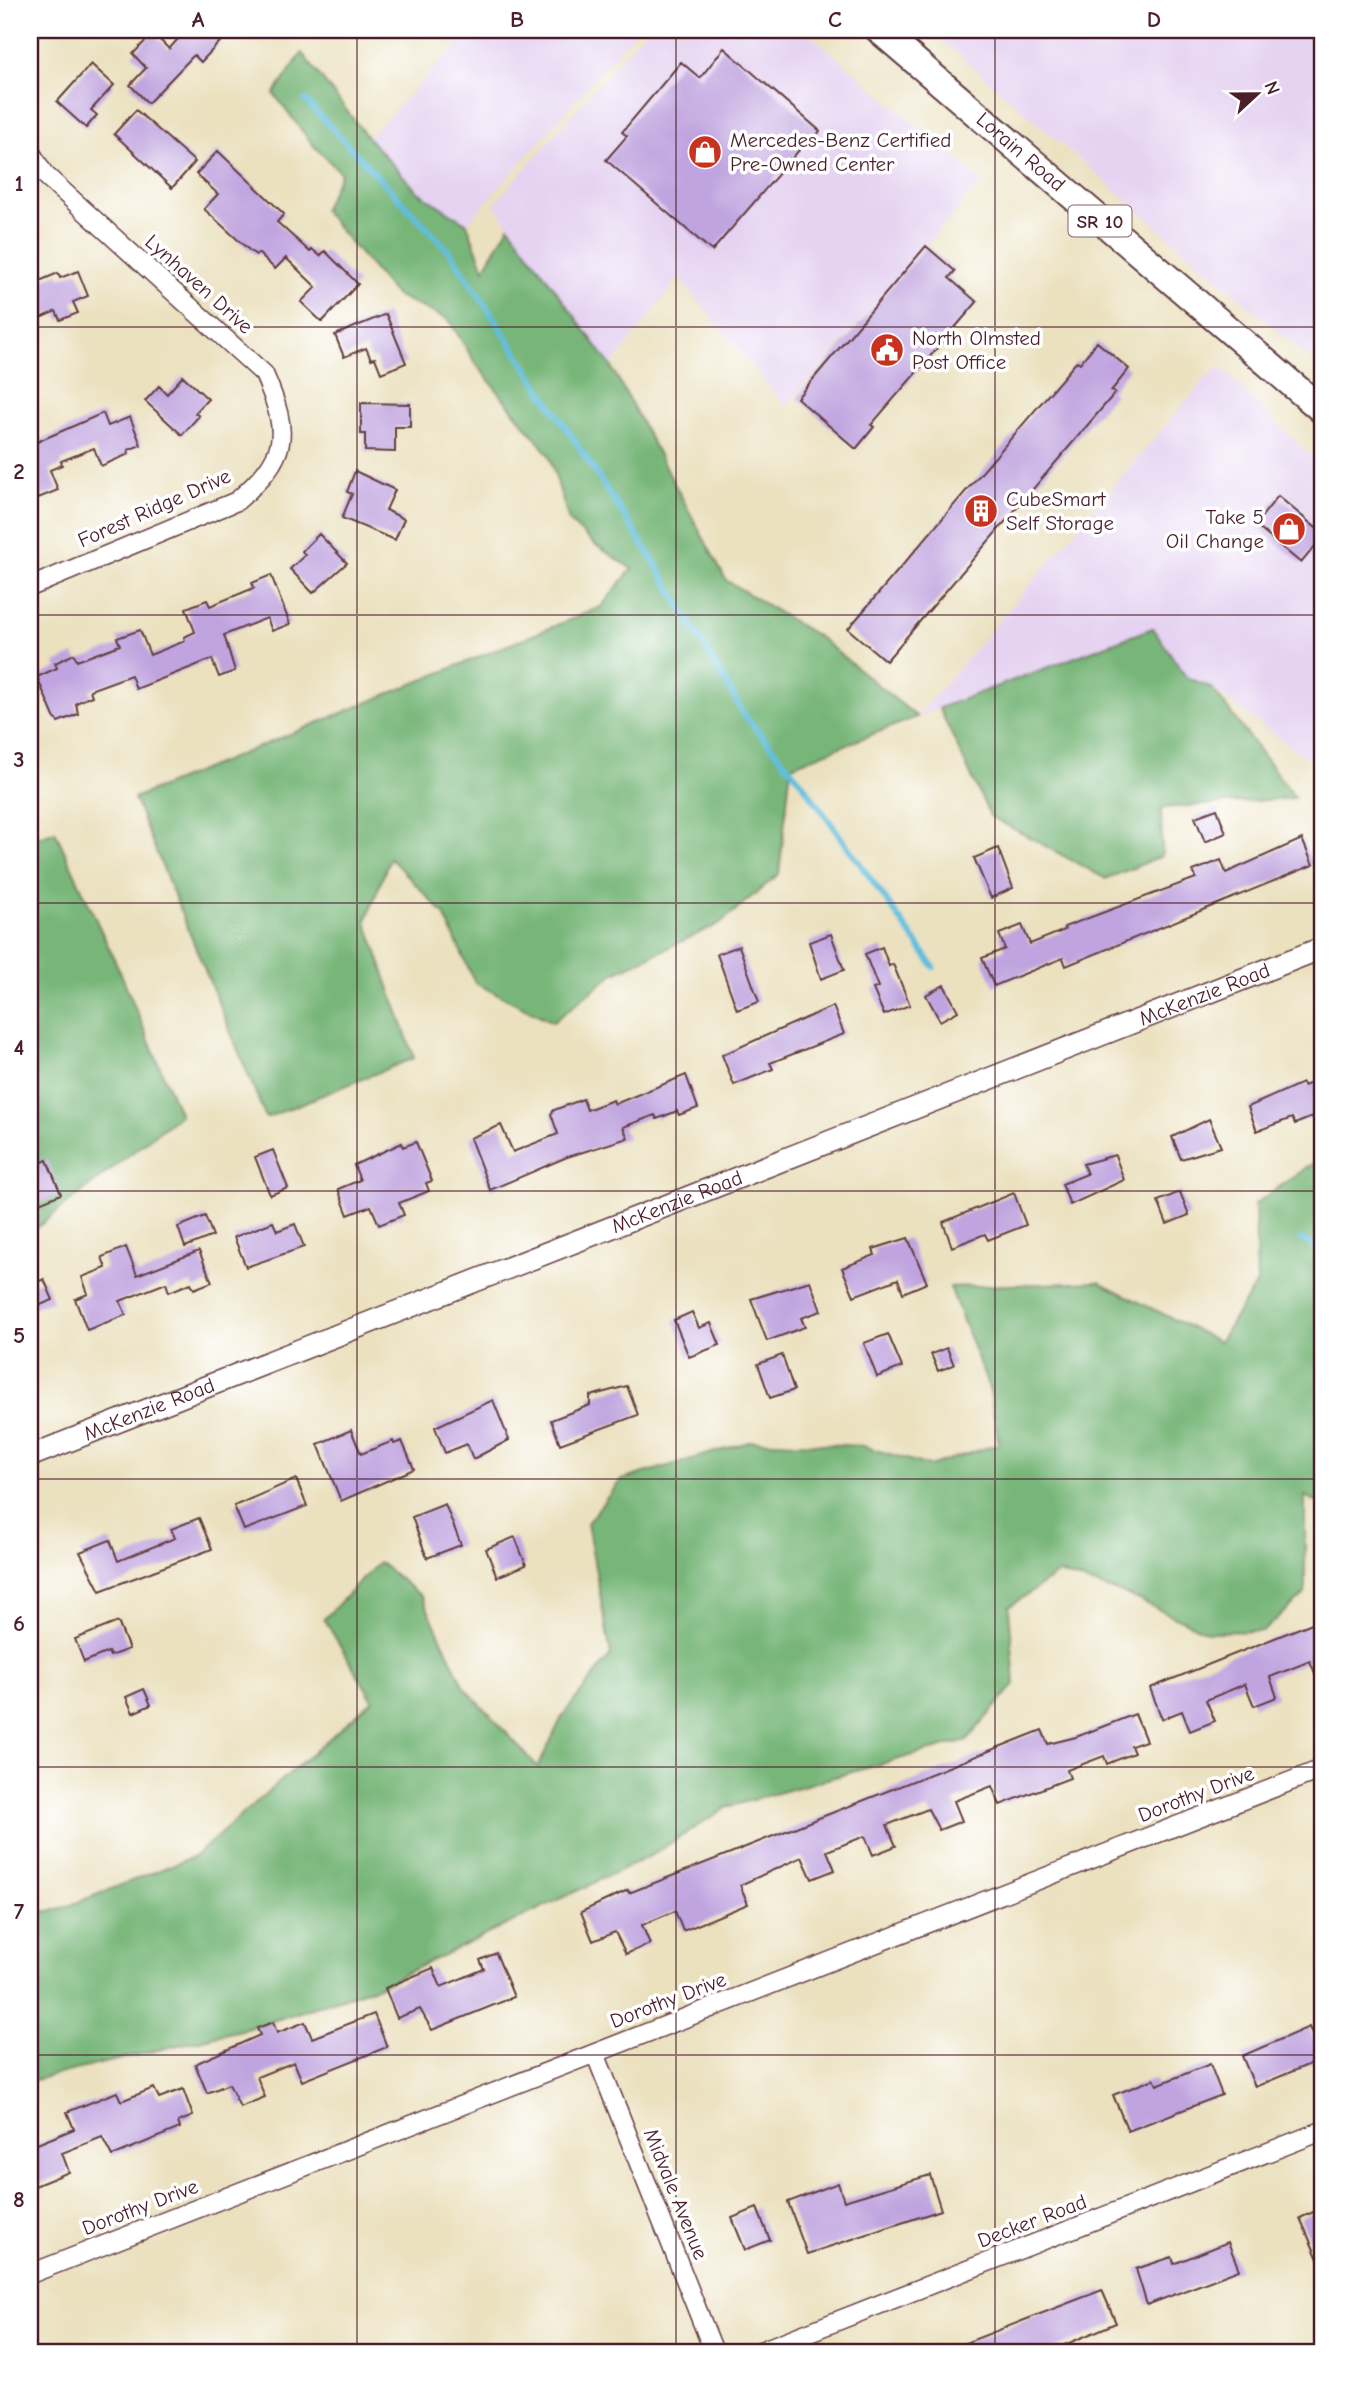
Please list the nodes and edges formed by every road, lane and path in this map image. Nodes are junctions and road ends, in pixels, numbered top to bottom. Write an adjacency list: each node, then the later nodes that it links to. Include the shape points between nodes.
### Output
1 (879, 30): 4 (main road, Lorain Road / SR 10)
2 (30, 151): 3 (street, Lynhaven Drive)
3 (35, 174): 5 (street, Lynhaven Drive, via 264,374 280,410)
4 (1322, 410)
5 (281, 450): 6 (street, Forest Ridge Drive, via 261,480 237,501)
6 (30, 587)
7 (1322, 948): 8 (street, McKenzie Road)
8 (30, 1456)
9 (1322, 1769): 10 (street, Dorothy Drive)
10 (595, 2053): 12 (street, Dorothy Drive); 13 (street, Midvale Avenue)
11 (1322, 2131): 14 (street, Decker Road)
12 (30, 2274)
13 (714, 2352)
14 (758, 2352)

